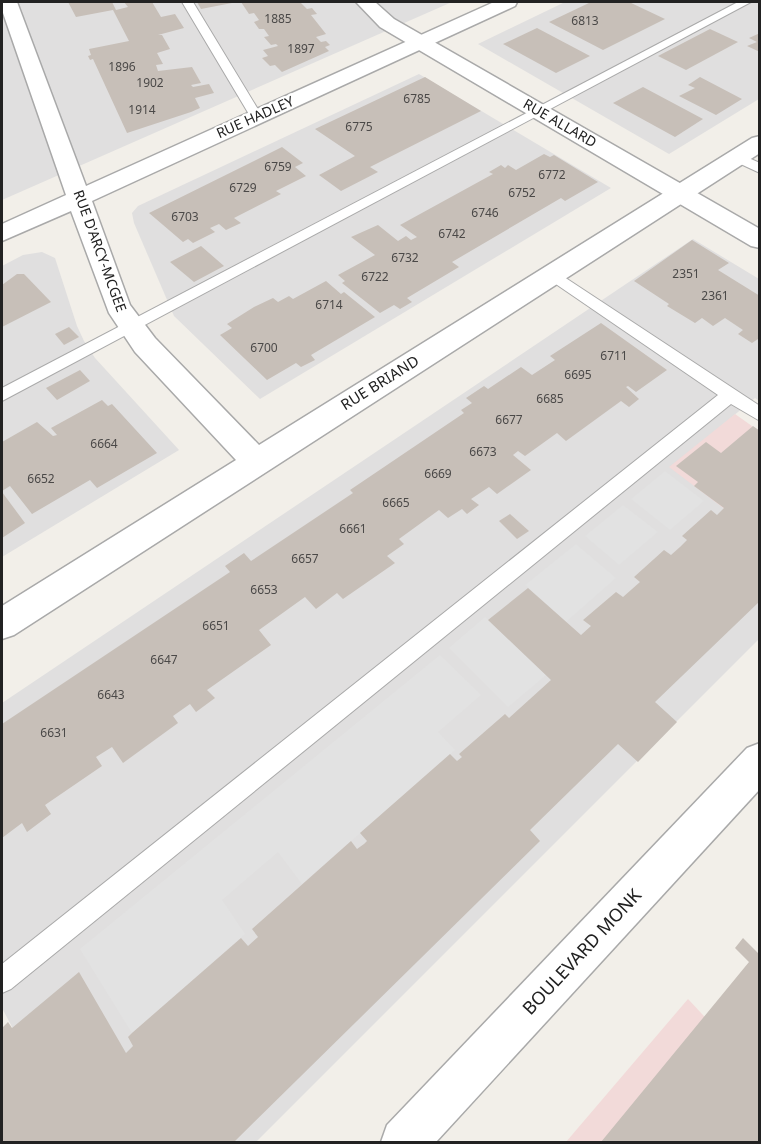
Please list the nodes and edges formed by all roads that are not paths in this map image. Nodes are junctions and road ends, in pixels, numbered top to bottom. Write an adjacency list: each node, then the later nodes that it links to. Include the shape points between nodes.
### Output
1 (8, 2): 13 (street, RUE D'ARCY-MCGEE)
2 (187, 2): 8 (lane)
3 (365, 2): 6 (street, RUE ALLARD, via 387,23)
4 (508, 2): 6 (street, RUE HADLEY)
5 (745, 2): 7 (lane)
6 (419, 42): 7 (street, RUE ALLARD); 8 (street, RUE HADLEY)
7 (538, 111): 12 (street, RUE ALLARD); 17 (lane)
8 (256, 116): 13 (street, RUE HADLEY)
9 (759, 143): 10 (street, RUE BRIAND)
10 (737, 157): 11 (lane); 12 (street, RUE BRIAND)
11 (759, 169)
12 (679, 193): 15 (street, RUE ALLARD); 16 (street, RUE BRIAND)
13 (80, 197): 14 (street, RUE HADLEY); 17 (street, RUE D'ARCY-MCGEE, via 118,307)
14 (2, 233)
15 (759, 240)
16 (552, 274): 18 (lane); 21 (street, RUE BRIAND)
17 (131, 327): 19 (lane); 21 (street, RUE D'ARCY-MCGEE)
18 (730, 395): 20 (lane); 24 (lane)
19 (2, 396)
20 (759, 415)
21 (257, 462): 22 (street, RUE BRIAND)
22 (2, 624)
23 (759, 761): 25 (street, BOULEVARD MONK)
24 (2, 980)
25 (404, 1143)

